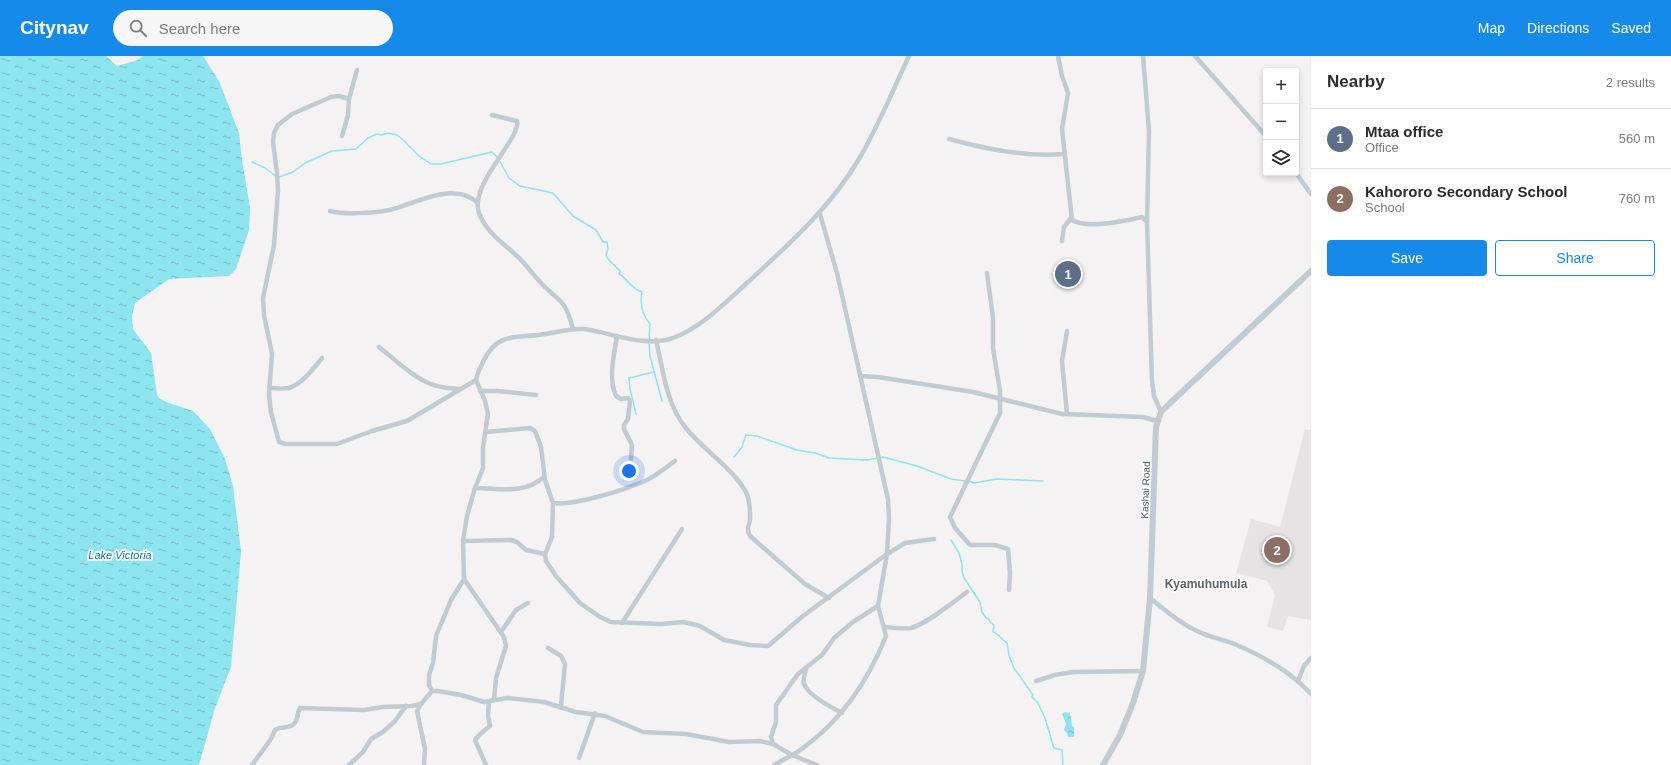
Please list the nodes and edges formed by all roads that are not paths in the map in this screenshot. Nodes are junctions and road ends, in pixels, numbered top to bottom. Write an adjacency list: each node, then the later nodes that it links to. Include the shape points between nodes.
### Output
1 (909, 56): 16 (street, via 858,161)
2 (1058, 56): 11 (street, via 1068,93 1062,129)
3 (1143, 56): 18 (street, via 1149,131)
4 (1195, 56): 8 (street)
5 (357, 70): 6 (street)
6 (349, 99): 9 (street); 30 (street, via 331,97 292,114 278,125 274,133 278,178 274,245 263,298 272,354)
7 (492, 115): 14 (street, via 517,121 518,129 492,168)
8 (1263, 133)
9 (342, 136)
10 (949, 139): 11 (street, via 1028,155)
11 (1064, 154): 17 (street)
12 (1298, 176): 13 (street)
13 (1311, 194)
14 (478, 203): 15 (street, via 464,196 436,194 387,210 345,214); 22 (street, via 479,213 491,233 561,301)
15 (330, 211)
16 (820, 214): 25 (street, via 772,261 705,320 682,334); 28 (street, via 837,273)
17 (1071, 218): 18 (street, via 1073,221 1110,224 1142,217); 19 (street, via 1064,227)
18 (1147, 222): 35 (street, via 1152,381 1154,396)
19 (1062, 241)
20 (1311, 271): 35 (street, Kashai Road)
21 (987, 274): 34 (street, via 993,318 993,348)
22 (573, 329): 24 (street); 29 (street, via 504,339 492,347)
23 (1067, 331): 36 (street, via 1062,361)
24 (617, 336): 25 (street, via 634,340); 39 (street, via 612,369 613,385 616,396 621,399 628,398 630,401 624,429 631,442)
25 (656, 340): 52 (street, via 666,385 677,415 746,492 751,517 747,530 750,536 805,584)
26 (379, 347): 31 (street, via 428,383)
27 (322, 358): 30 (street, via 312,371 293,386)
28 (860, 376): 34 (street); 48 (street, via 888,499)
29 (476, 380): 31 (street); 32 (street)
30 (270, 388): 31 (street, via 271,412 279,442 313,445 337,444 407,421)
31 (459, 389)
32 (480, 392): 33 (street); 38 (street, via 488,414)
33 (536, 395)
34 (1001, 398): 36 (street); 50 (street, via 997,422 950,517 955,528 970,544 995,545 1008,549)
35 (1161, 412): 37 (street, Kashai Road)
36 (1067, 414): 37 (street, via 1143,417)
37 (1157, 421): 53 (street, Kashai Road)
38 (486, 432): 41 (street, via 530,428 535,431 541,447); 42 (street, via 483,468)
39 (631, 459)
40 (675, 460): 43 (street, via 654,476 635,485 574,502)
41 (544, 477): 42 (street, via 532,486 521,489); 43 (street)
42 (475, 488): 46 (street)
43 (553, 503): 47 (street, via 552,537)
44 (682, 529): 56 (street)
45 (934, 539): 48 (street, via 905,544)
46 (463, 541): 47 (street, via 510,540 517,542 526,550); 49 (street)
47 (545, 554): 56 (street, via 550,567 580,603 604,620)
48 (887, 554): 52 (street); 55 (street)
49 (464, 579): 58 (street); 65 (street, via 451,600 436,636 429,675)
50 (1009, 590)
51 (967, 592): 57 (street, via 916,626)
52 (829, 598): 56 (street, via 768,646 724,640 700,626 684,622)
53 (1150, 598): 62 (street, Kashai Road); 64 (street, via 1196,631 1245,649)
54 (528, 603): 58 (street, via 516,610)
55 (878, 606): 57 (street); 61 (street, via 834,638 822,655)
56 (622, 623)
57 (885, 627): 71 (street, via 886,636 869,672)
58 (500, 632): 67 (street, via 506,646)
59 (548, 648): 70 (street, via 561,656 565,664)
60 (1311, 658): 64 (street, via 1304,666)
61 (806, 668): 71 (street, via 803,680 806,687 815,696); 73 (street, via 798,674 777,702 776,722 771,737)
62 (1143, 671): 63 (street, via 1073,672); 82 (street, Kashai Road, via 1120,735)
63 (1036, 681)
64 (1298, 681): 66 (street)
65 (432, 691): 67 (street, via 461,695 480,702); 68 (street)
66 (1311, 694)
67 (492, 701): 70 (street, via 520,698); 79 (street, via 488,715 490,726 475,740)
68 (420, 704): 69 (street); 78 (street, via 417,711 423,738)
69 (406, 706): 76 (street, via 364,710 300,708 296,722 289,727 275,730); 77 (street, via 395,722 371,739 364,752)
70 (561, 706): 72 (street, via 576,712)
71 (842, 713): 74 (street, via 808,745)
72 (595, 714): 73 (street, via 643,732 686,734 729,742 760,741); 75 (street)
73 (773, 744): 74 (street)
74 (792, 755): 80 (street); 81 (street)
75 (579, 758)
76 (252, 765)
77 (349, 765)
78 (424, 765)
79 (486, 765)
80 (774, 765)
81 (817, 765)
82 (1103, 765)

